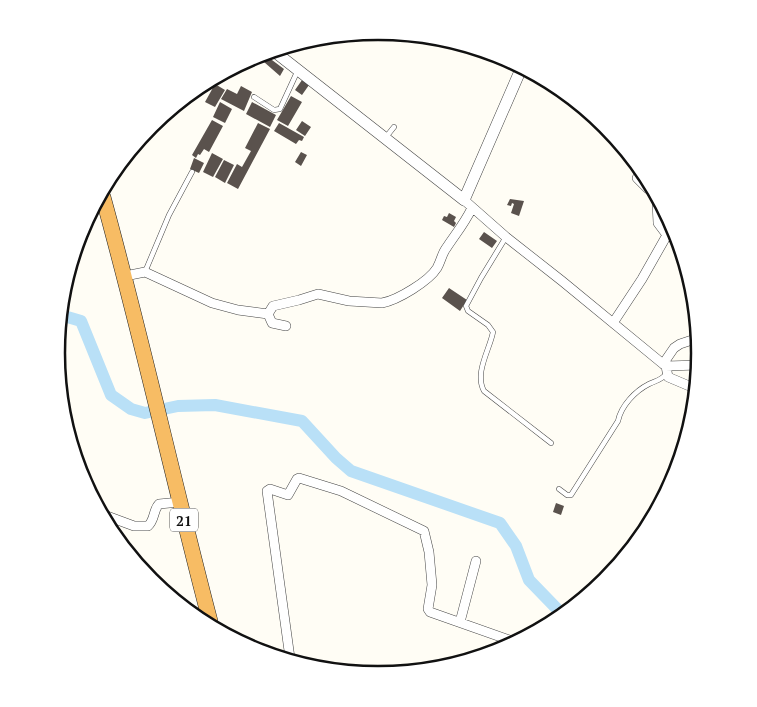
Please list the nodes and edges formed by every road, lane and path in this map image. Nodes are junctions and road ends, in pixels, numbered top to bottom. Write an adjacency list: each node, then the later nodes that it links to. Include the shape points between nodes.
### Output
1 (281, 56): 2 (street)
2 (298, 68): 4 (lane, via 280,109 274,110); 6 (street)
3 (519, 73): 11 (street)
4 (254, 97)
5 (394, 127): 6 (lane)
6 (386, 137): 11 (street)
7 (192, 172): 15 (lane, via 169,215)
8 (637, 178): 9 (street)
9 (641, 182)
10 (104, 202): 16 (highway, 21)
11 (468, 204): 14 (street); 17 (street, via 462,228 444,251 437,269 410,291 382,303 349,301 318,294 274,306)
12 (657, 210): 13 (street, via 658,223)
13 (667, 235): 18 (street)
14 (506, 237): 18 (street); 24 (lane, via 466,306 493,332 481,386)
15 (145, 272): 16 (street); 17 (street, via 212,303)
16 (124, 276): 26 (highway, 21)
17 (268, 314): 19 (street, via 272,323)
18 (613, 323): 22 (street)
19 (286, 326)
20 (691, 340): 22 (street, via 674,348)
21 (691, 365): 22 (street)
22 (665, 368): 23 (street, via 670,378); 25 (lane, via 663,378 644,387 620,412 618,421 571,495)
23 (690, 386)
24 (551, 443)
25 (559, 489)
26 (180, 502): 27 (street, via 160,504 148,526 134,526); 29 (highway, 21)
27 (112, 518)
28 (476, 561): 30 (street)
29 (209, 617)
30 (460, 622): 31 (street); 32 (street, via 428,609 432,585 424,531 341,491 299,478 288,495 270,489 267,491)
31 (507, 639)
32 (289, 654)

